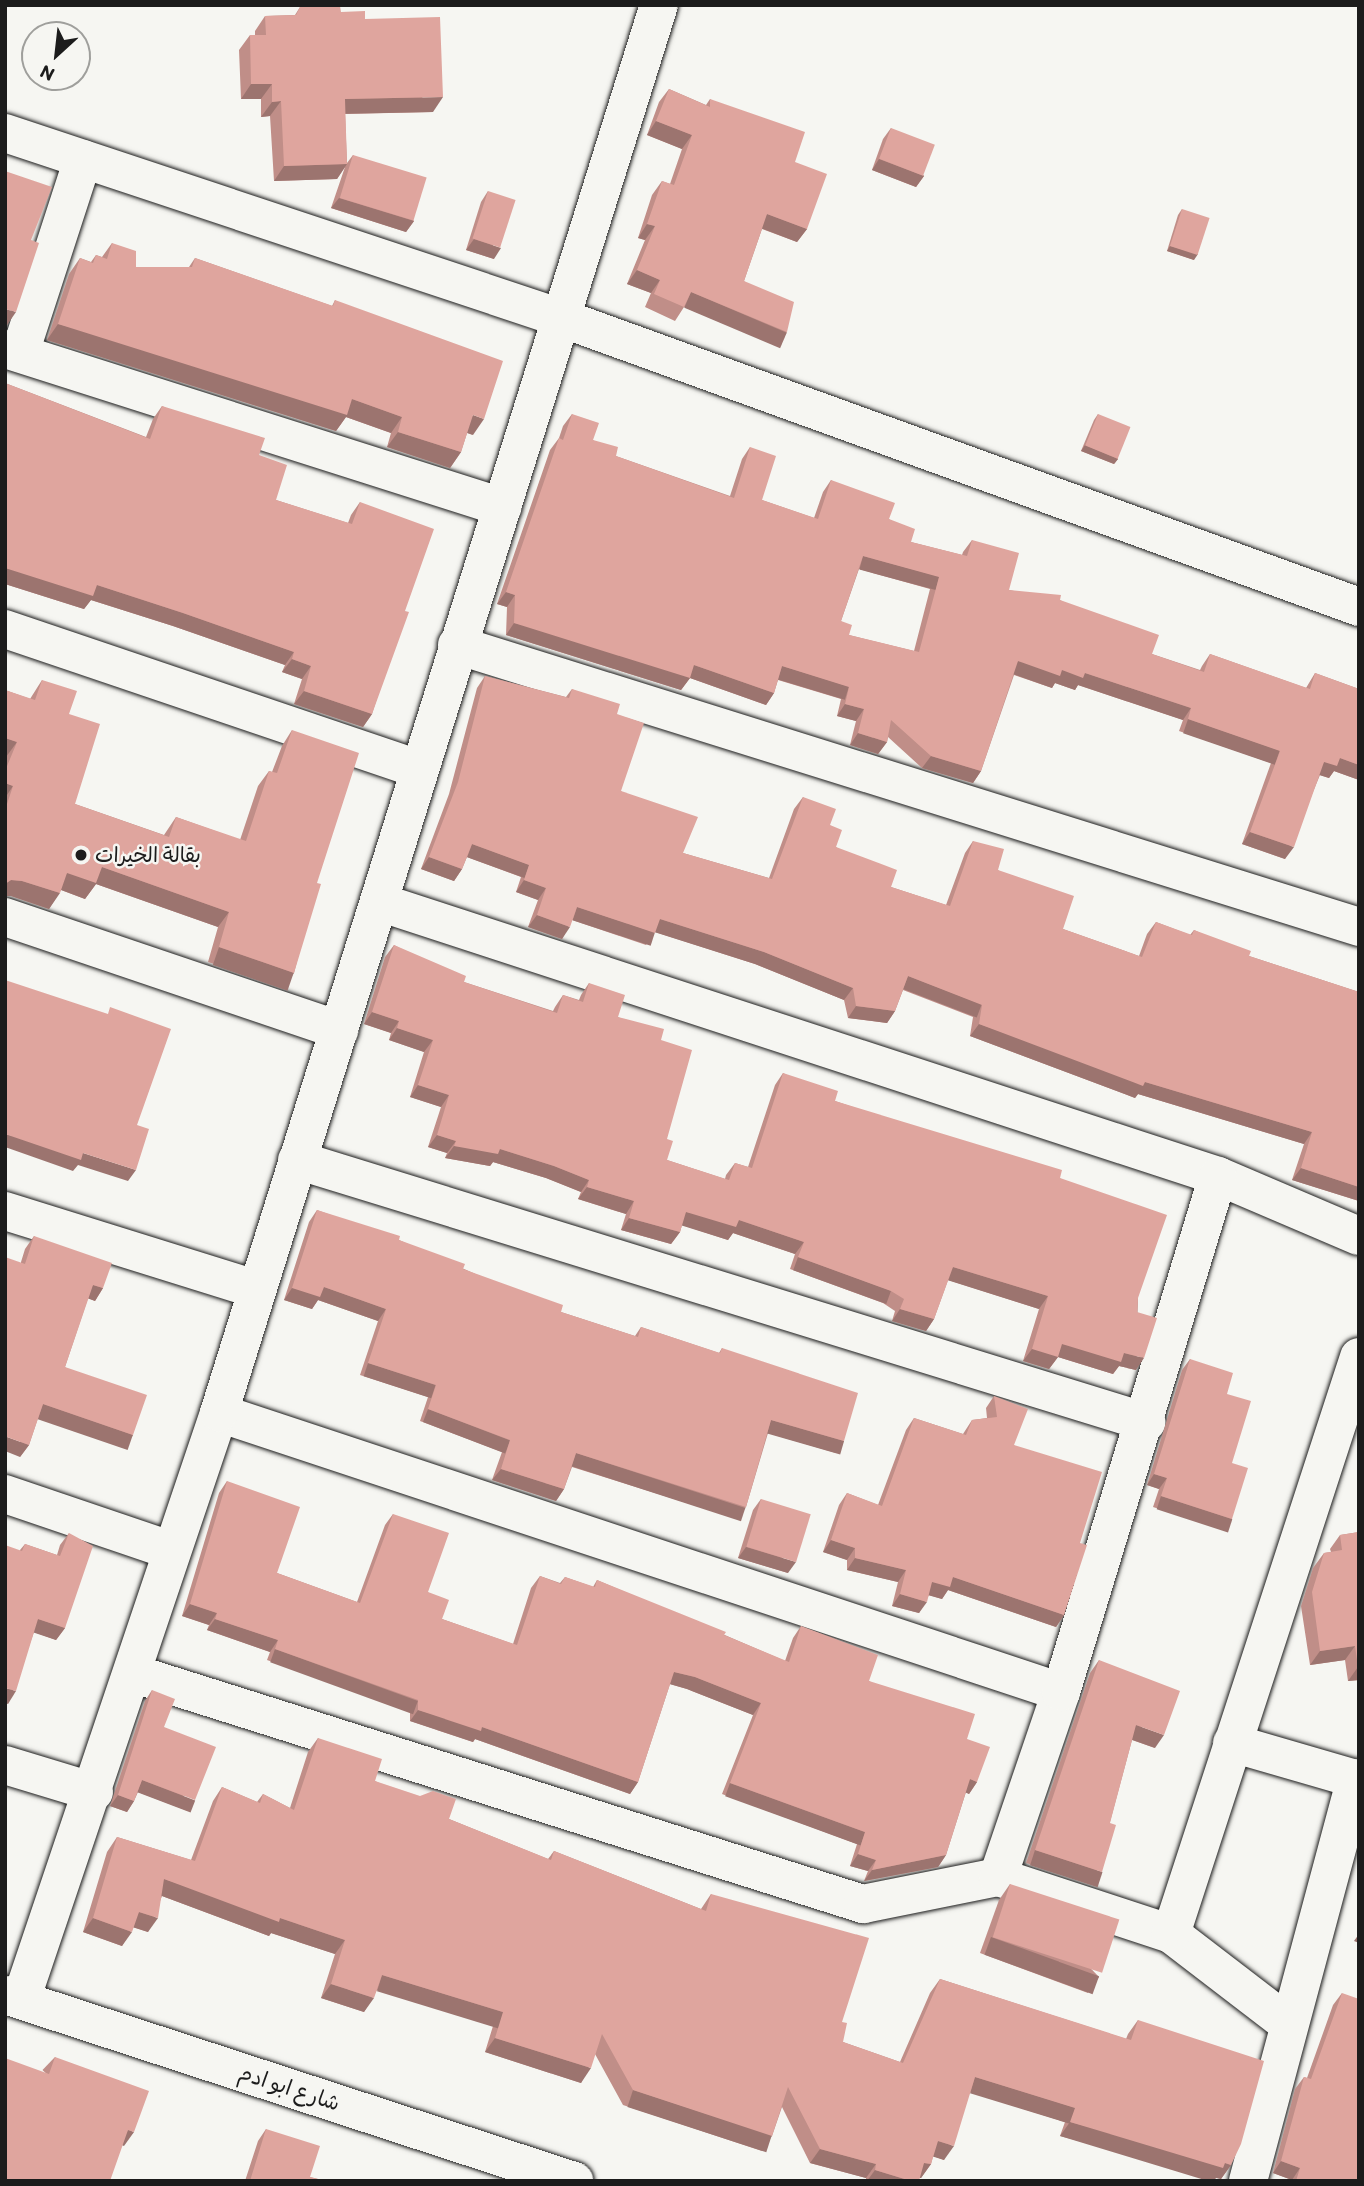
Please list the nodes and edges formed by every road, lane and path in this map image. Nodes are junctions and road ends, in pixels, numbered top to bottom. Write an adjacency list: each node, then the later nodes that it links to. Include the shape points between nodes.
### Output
1 (659, 5): 4 (street)
2 (5, 133): 3 (street)
3 (83, 159): 4 (street); 5 (street)
4 (564, 319): 6 (street); 7 (street)
5 (13, 351): 6 (street)
6 (502, 507): 9 (street)
7 (1359, 607)
8 (5, 629): 10 (street)
9 (457, 645): 10 (street); 13 (street)
10 (418, 769): 11 (street)
11 (379, 902): 14 (street); 16 (street)
12 (5, 916): 14 (street)
13 (1359, 927)
14 (339, 1030): 15 (street)
15 (297, 1160): 19 (street); 22 (street)
16 (1218, 1176): 18 (street); 22 (street)
17 (5, 1211): 19 (street)
18 (1359, 1236)
19 (255, 1289): 21 (street)
20 (1359, 1357): 27 (street)
21 (219, 1413): 24 (street); 26 (street)
22 (1146, 1422): 26 (street)
23 (5, 1494): 24 (street)
24 (172, 1551): 25 (street)
25 (132, 1673): 30 (street); 31 (street, via 863,1904)
26 (1061, 1692): 31 (street)
27 (1232, 1744): 29 (street); 32 (street)
28 (5, 1765): 30 (street)
29 (1357, 1779): 34 (street)
30 (94, 1792): 33 (street)
31 (998, 1877): 32 (street)
32 (1171, 1934): 34 (street)
33 (13, 1998): 35 (street, شارع ابو ادم)
34 (1287, 2023): 36 (street)
35 (574, 2181)
36 (1248, 2181)

